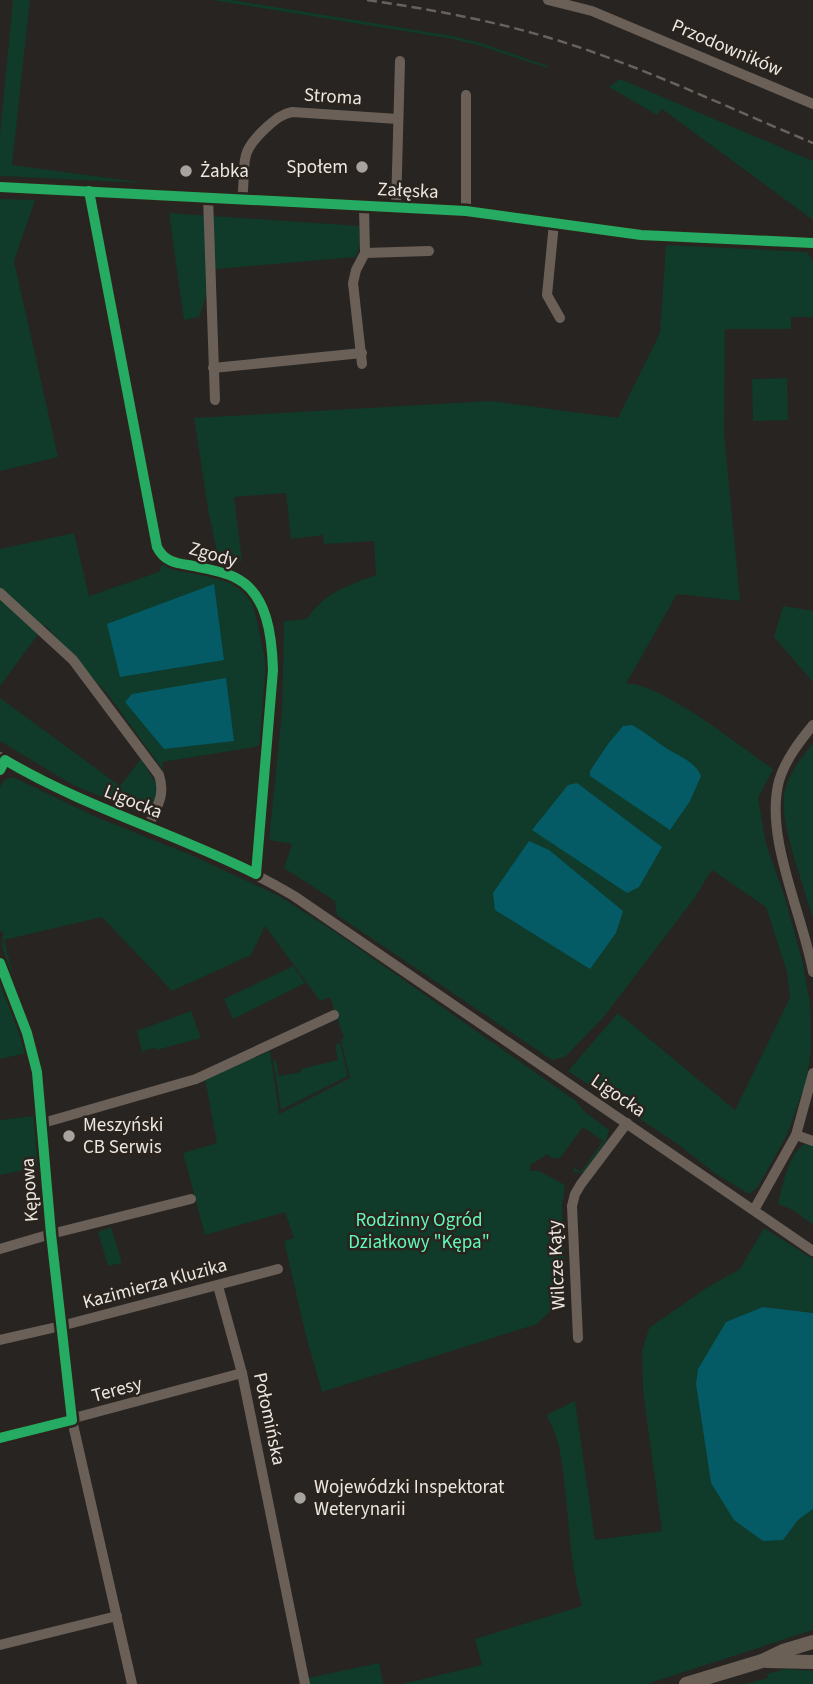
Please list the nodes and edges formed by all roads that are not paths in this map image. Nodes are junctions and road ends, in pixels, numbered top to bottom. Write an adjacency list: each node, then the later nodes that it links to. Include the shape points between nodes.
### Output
1 (548, 0): 4 (street, Przodowników, via 592,11)
2 (400, 61): 5 (street)
3 (466, 95): 12 (street)
4 (813, 104)
5 (398, 119): 9 (street, Stroma, via 284,113 247,150); 11 (street)
6 (0, 187): 7 (street, Załęska)
7 (89, 191): 8 (street, Załęska); 24 (street, Zgody, via 157,548 174,563 236,578 251,591 267,620 273,670)
8 (208, 197): 9 (street, Załęska); 18 (street)
9 (242, 200): 10 (street, Załęska)
10 (364, 207): 11 (street, Załęska); 16 (street, Załęska)
11 (396, 208): 12 (street, Załęska)
12 (466, 211): 13 (street, Załęska)
13 (554, 223): 14 (street, Załęska, via 641,235); 17 (street, via 547,295)
14 (812, 245)
15 (429, 251): 16 (street)
16 (365, 253): 18 (street, Załęska, via 354,284 362,359)
17 (559, 318)
18 (213, 368): 19 (street)
19 (215, 400)
20 (0, 593): 23 (street, Ligocka, via 73,660 159,775 162,795)
21 (813, 725): 26 (street, via 783,770 776,806 782,850)
22 (2, 762): 23 (street, Ligocka)
23 (148, 827): 24 (street, Ligocka)
24 (256, 874): 30 (street, Ligocka, via 331,919)
25 (0, 962): 29 (street, Kępowa, via 27,1033)
26 (813, 972)
27 (334, 1015): 29 (street, via 196,1079)
28 (813, 1073): 31 (street)
29 (43, 1123): 35 (street, Kępowa)
30 (627, 1123): 34 (street, Ligocka); 41 (street, Wilcze Kąty, via 581,1184 572,1206)
31 (796, 1135): 32 (street); 34 (street)
32 (813, 1141)
33 (191, 1199): 35 (street, Kępowa)
34 (754, 1210): 37 (street, Ligocka)
35 (51, 1234): 36 (street, Kępowa); 40 (street, Kępowa)
36 (0, 1249)
37 (813, 1251)
38 (278, 1269): 39 (street, Kazimierza Kluzika)
39 (218, 1286): 40 (street, Kazimierza Kluzika); 43 (street, Połomińska)
40 (61, 1326): 42 (street, Kazimierza Kluzika); 44 (street, Kępowa)
41 (578, 1338)
42 (0, 1340)
43 (242, 1373): 44 (street, Teresy); 52 (street, Połomińska)
44 (72, 1420): 45 (street, Teresy); 46 (street, Kępowa)
45 (0, 1438)
46 (117, 1616): 48 (street); 51 (street, Kępowa)
47 (813, 1642): 49 (main road)
48 (0, 1644)
49 (762, 1661): 50 (main road); 53 (main road)
50 (813, 1662)
51 (132, 1684)
52 (305, 1684)
53 (685, 1684)

